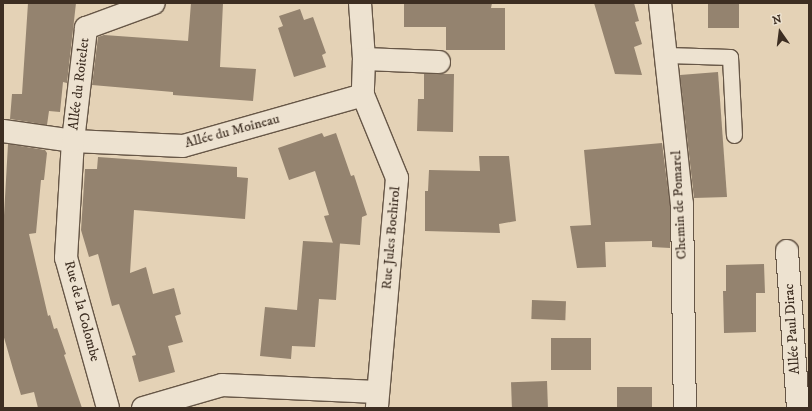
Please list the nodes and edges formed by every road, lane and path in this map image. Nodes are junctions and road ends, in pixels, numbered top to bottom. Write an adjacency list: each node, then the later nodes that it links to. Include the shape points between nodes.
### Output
1 (154, 3): 10 (street, Allée du Roitelet, via 86,28)
2 (360, 3): 5 (street, Rue Jules Bochirol)
3 (660, 3): 4 (street, Chemin de Pomarel)
4 (666, 55): 9 (lane, via 730,57); 15 (street, Chemin de Pomarel, via 682,204)
5 (364, 59): 6 (street); 7 (street, Rue Jules Bochirol)
6 (439, 62)
7 (363, 95): 10 (street, Allée du Moineau, via 182,146); 12 (street, Rue Jules Bochirol, via 397,178)
8 (3, 131): 10 (street, Allée du Moineau)
9 (734, 135)
10 (73, 141): 13 (street, Rue de la Colombe, via 66,258)
11 (787, 251): 16 (street, Allée Paul Dirac)
12 (377, 400): 14 (street, via 222,385)
13 (108, 408)
14 (143, 408)
15 (686, 408)
16 (798, 408)

